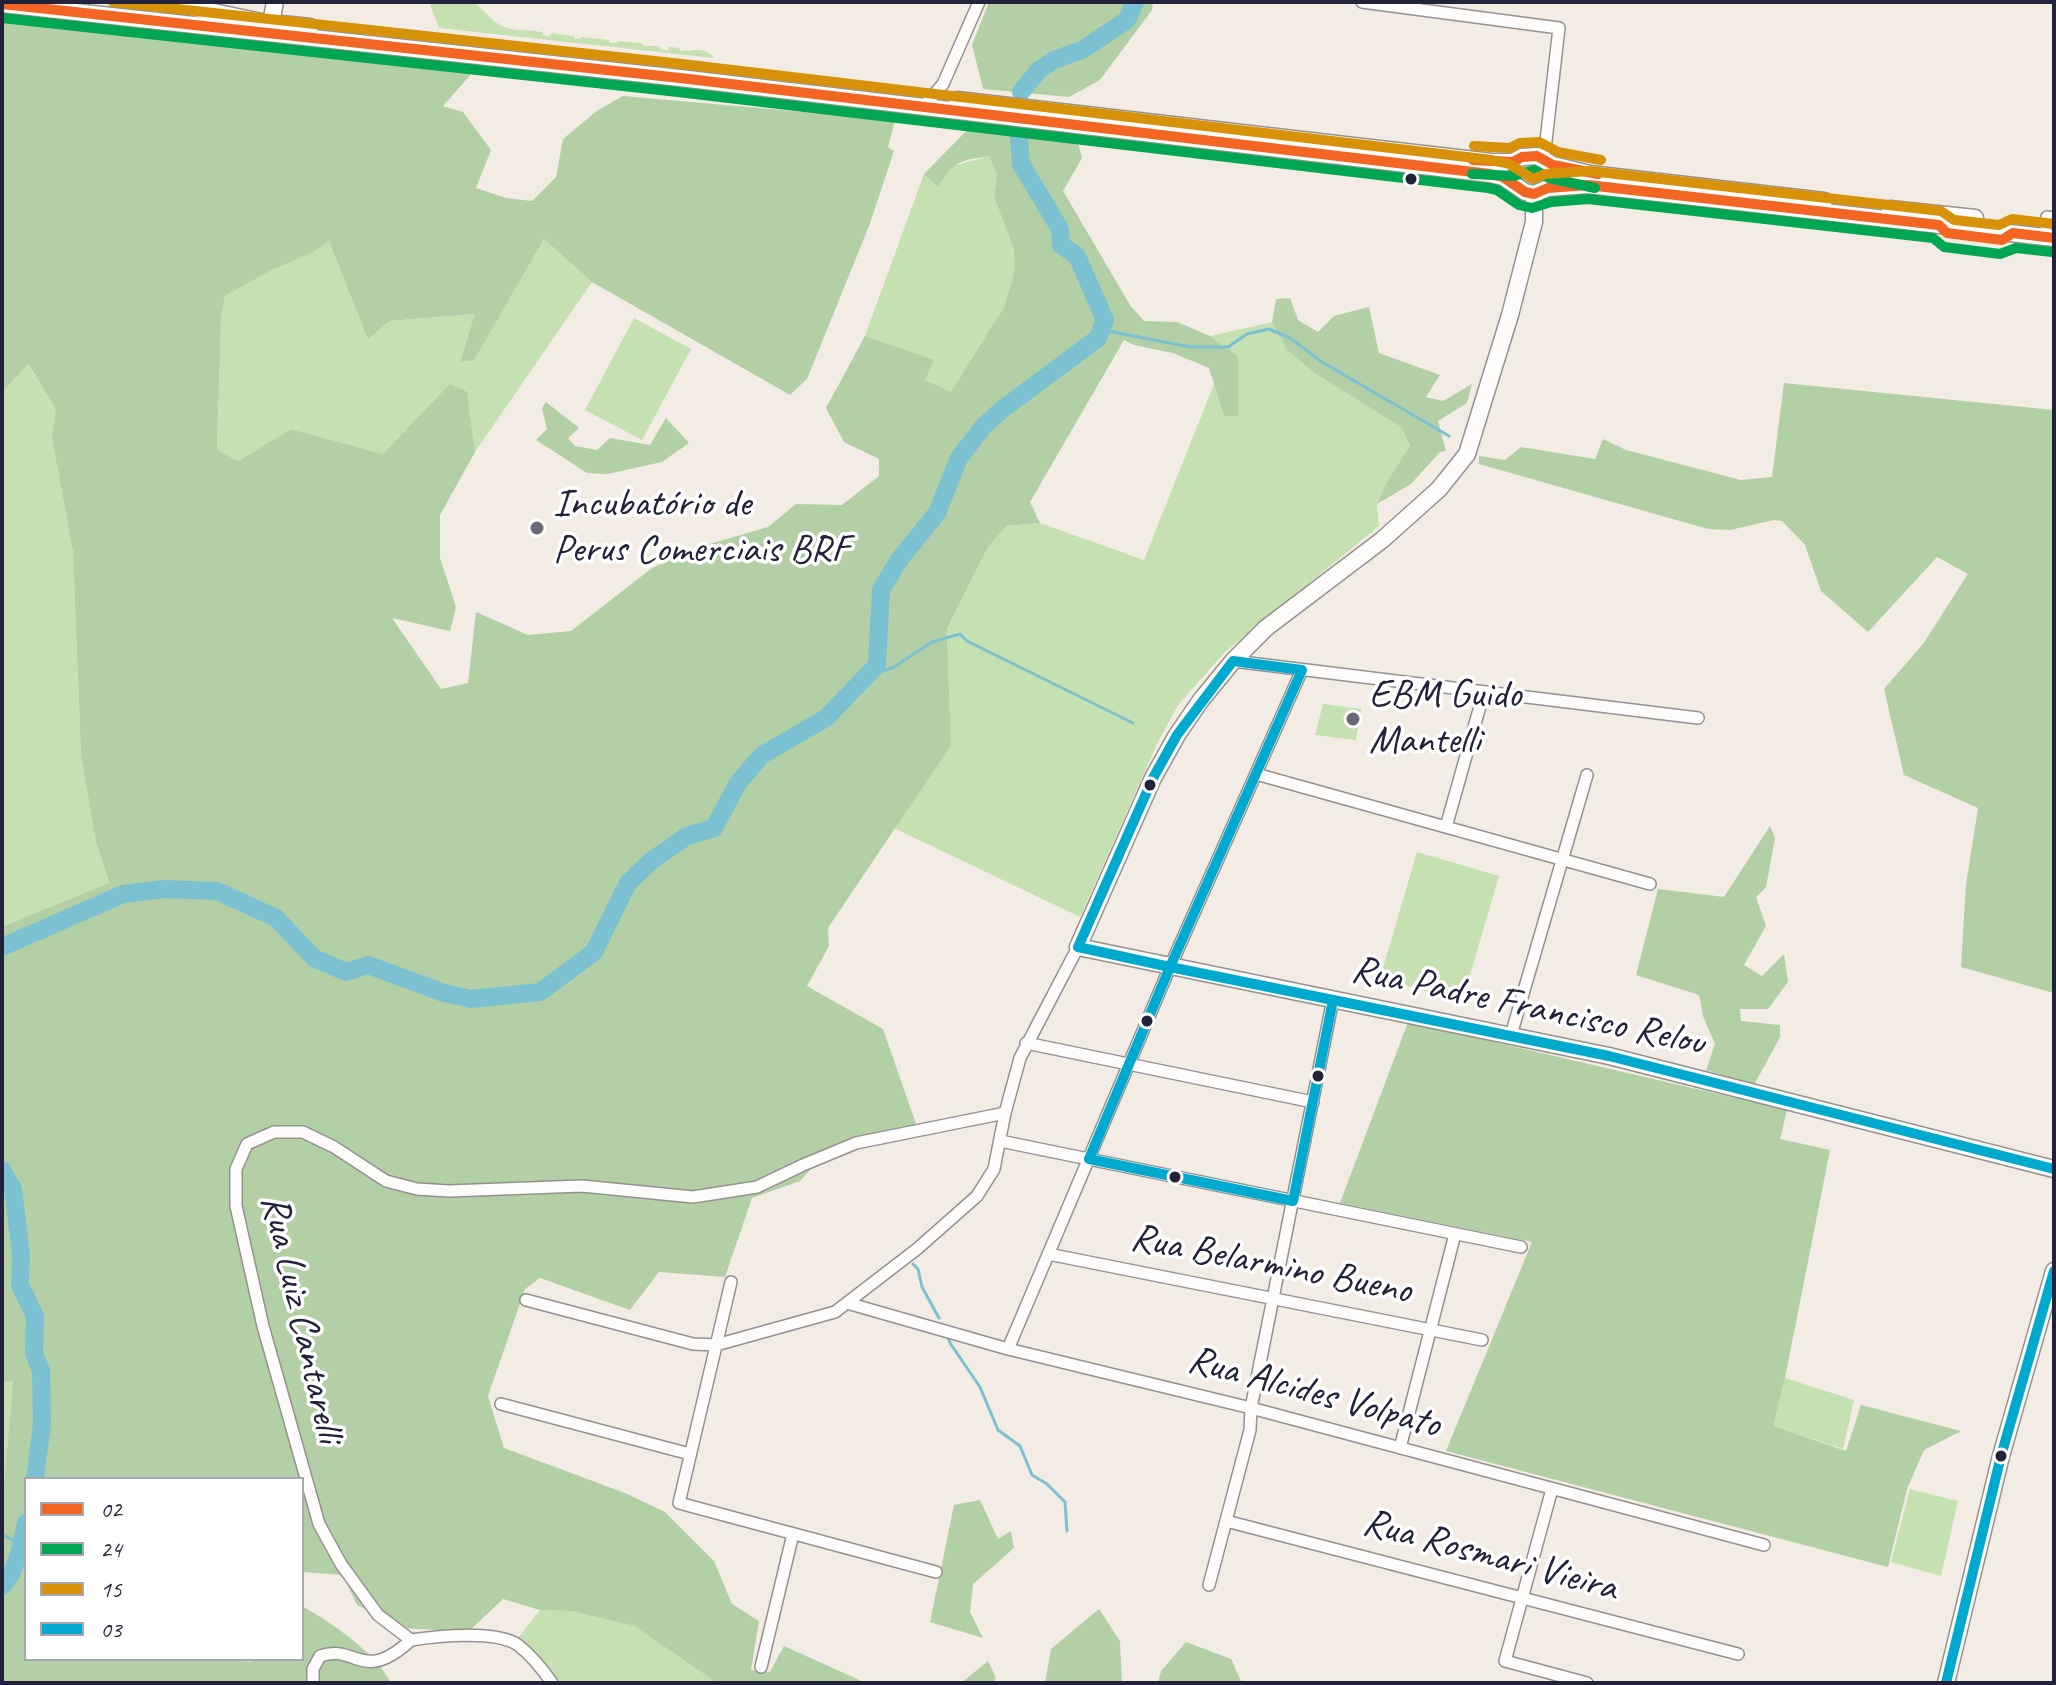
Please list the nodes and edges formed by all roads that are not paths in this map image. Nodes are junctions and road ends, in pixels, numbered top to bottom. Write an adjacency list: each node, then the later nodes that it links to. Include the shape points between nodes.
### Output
1 (166, 2): 6 (main road)
2 (275, 2): 6 (main road)
3 (979, 2): 7 (street, via 943,84)
4 (1362, 2): 8 (street, via 1559,28)
5 (2, 4): 6 (main road)
6 (270, 29): 7 (main road)
7 (927, 102): 9 (main road); 10 (main road, via 1478,172)
8 (1548, 161): 9 (main road, via 1530,156); 11 (main road, via 1554,181); 12 (main road, via 1590,174)
9 (1513, 162): 10 (main road)
10 (1513, 183): 11 (main road, via 1525,192)
11 (1541, 191): 12 (main road, via 1588,185); 13 (main road, via 1510,315 1462,463 1382,540 1266,628)
12 (2051, 225)
13 (1233, 661): 14 (street); 22 (main road, via 1177,735 1153,778)
14 (1302, 670): 15 (street); 17 (street)
15 (1484, 692): 16 (street); 19 (street)
16 (1698, 718)
17 (1256, 774): 19 (street); 23 (street)
18 (1587, 775): 20 (street)
19 (1446, 827): 20 (street)
20 (1562, 860): 21 (street); 25 (street)
21 (1650, 884)
22 (1078, 947): 23 (main road, Rua Padre Francisco Relou); 26 (street)
23 (1170, 967): 24 (main road, Rua Padre Francisco Relou); 27 (street)
24 (1333, 999): 25 (main road, Rua Padre Francisco Relou); 28 (street)
25 (1511, 1035): 32 (main road, Rua Padre Francisco Relou)
26 (1026, 1043): 27 (street); 29 (street)
27 (1130, 1064): 28 (street); 31 (street)
28 (1313, 1102): 33 (street)
29 (1005, 1113): 30 (street); 57 (street, Rua Luiz Cantarelli, via 856,1143 757,1187 693,1197 582,1186 417,1189 386,1181 303,1132 274,1132 247,1144 236,1169 236,1206 263,1326 319,1524 378,1615)
30 (1000, 1141): 31 (street); 41 (street, via 994,1169 977,1196)
31 (1089, 1159): 33 (street); 36 (street)
32 (2054, 1169)
33 (1293, 1201): 34 (street); 39 (street)
34 (1455, 1234): 35 (street); 42 (street)
35 (1521, 1247)
36 (1048, 1254): 39 (street, Rua Belarmino Bueno); 45 (street)
37 (2054, 1271): 63 (main road, via 2001,1456)
38 (731, 1282): 44 (street)
39 (1273, 1298): 42 (street, Rua Belarmino Bueno); 47 (street)
40 (526, 1300): 44 (street, via 693,1344)
41 (847, 1303): 44 (street, via 835,1312); 45 (street, Rua Alcides Volpato)
42 (1431, 1330): 43 (street, Rua Belarmino Bueno); 48 (street)
43 (1482, 1340)
44 (716, 1345): 49 (street)
45 (1008, 1349): 47 (street, Rua Alcides Volpato)
46 (501, 1404): 49 (street)
47 (1251, 1408): 48 (street, Rua Alcides Volpato); 51 (street)
48 (1400, 1448): 50 (street, Rua Alcides Volpato)
49 (690, 1454): 52 (street, via 679,1503)
50 (1552, 1489): 53 (street, Rua Alcides Volpato); 56 (street)
51 (1226, 1521): 55 (street); 56 (street, Rua Rosmari Vieira)
52 (793, 1534): 54 (street); 59 (street)
53 (1764, 1545)
54 (936, 1572)
55 (1209, 1585)
56 (1523, 1598): 58 (street, Rua Rosmari Vieira); 62 (street, via 1505,1661)
57 (411, 1640): 60 (street, via 380,1663 330,1652 320,1656); 61 (street, via 493,1637 516,1644)
58 (1738, 1654)
59 (761, 1667)
60 (313, 1683)
61 (552, 1683)
62 (1587, 1683)
63 (1946, 1683)

